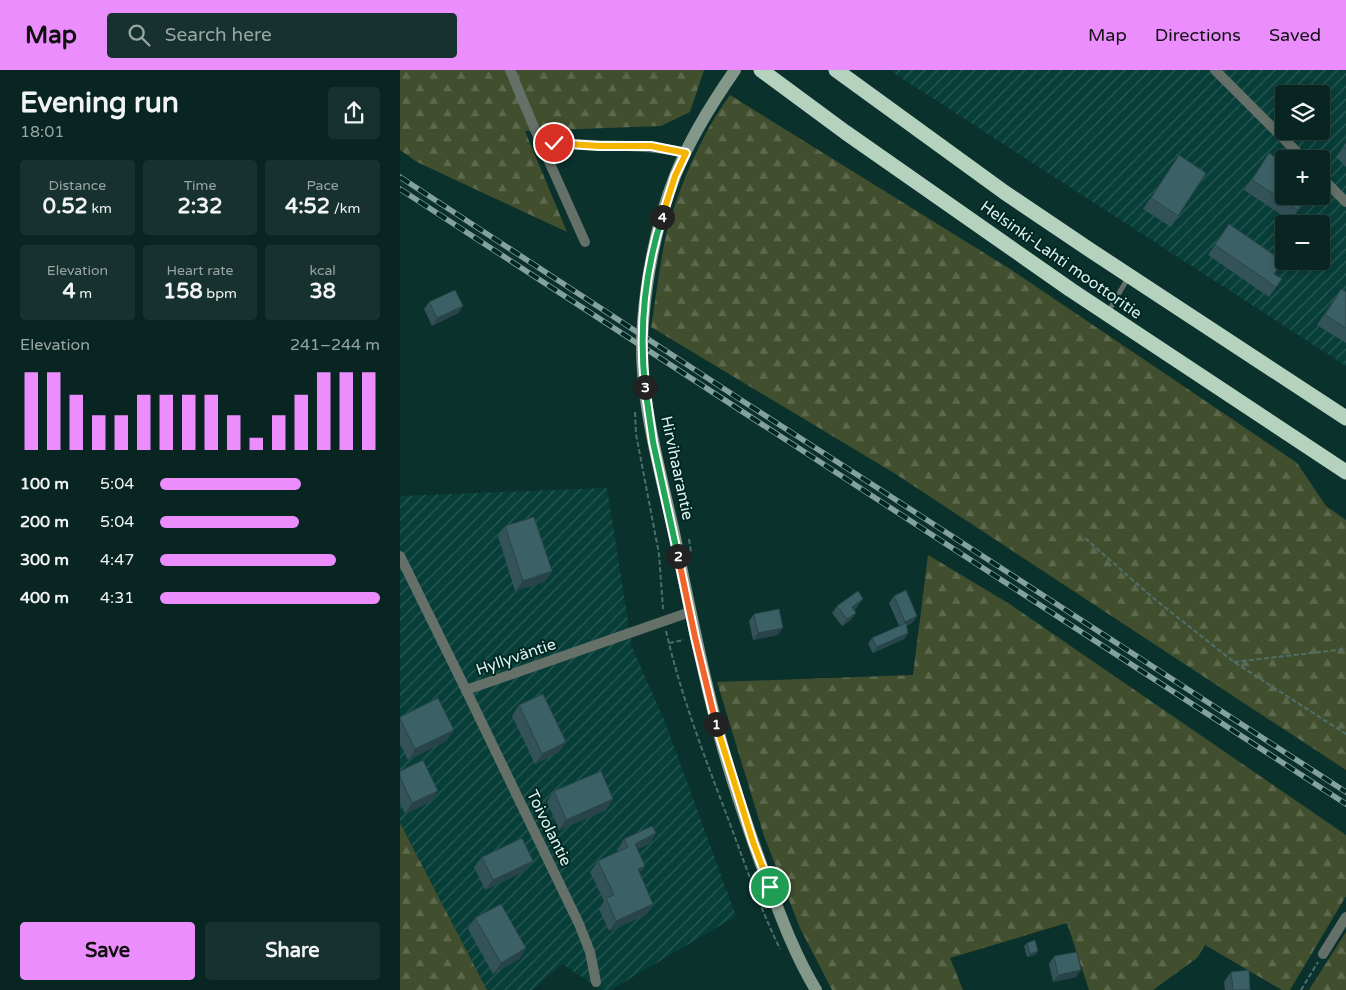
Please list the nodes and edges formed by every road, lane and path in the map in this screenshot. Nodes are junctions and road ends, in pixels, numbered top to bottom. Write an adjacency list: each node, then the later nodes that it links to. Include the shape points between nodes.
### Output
1 (510, 70): 6 (street)
2 (735, 70): 8 (street, Hirvihaarantie, via 712,103)
3 (761, 70): 13 (highway, Helsinki-Lahti moottoritie)
4 (836, 70): 12 (highway, Helsinki-Lahti moottoritie, via 1004,192)
5 (1215, 70): 7 (street)
6 (539, 139): 8 (street, via 566,145 651,146); 11 (street)
7 (1295, 150)
8 (686, 153): 18 (street, Hirvihaarantie, via 666,202 652,257 643,323 642,359 653,442)
9 (1330, 185): 10 (street)
10 (1346, 202)
11 (585, 242)
12 (1129, 275): 13 (lane); 14 (highway, Helsinki-Lahti moottoritie)
13 (1107, 314): 15 (highway, Helsinki-Lahti moottoritie)
14 (1346, 418)
15 (1346, 472)
16 (1085, 538): 20 (path)
17 (400, 556): 21 (street, Hyllyväntie)
18 (690, 612): 21 (street, Hyllyväntie); 26 (street, Hirvihaarantie, via 721,740 753,842 787,932)
19 (1346, 648): 20 (path)
20 (1234, 662): 22 (path)
21 (466, 690): 25 (street, Toivolantie, via 579,924 590,952)
22 (1346, 734)
23 (1346, 917): 24 (street)
24 (1323, 954): 27 (path)
25 (596, 982)
26 (816, 990)
27 (1301, 990)

